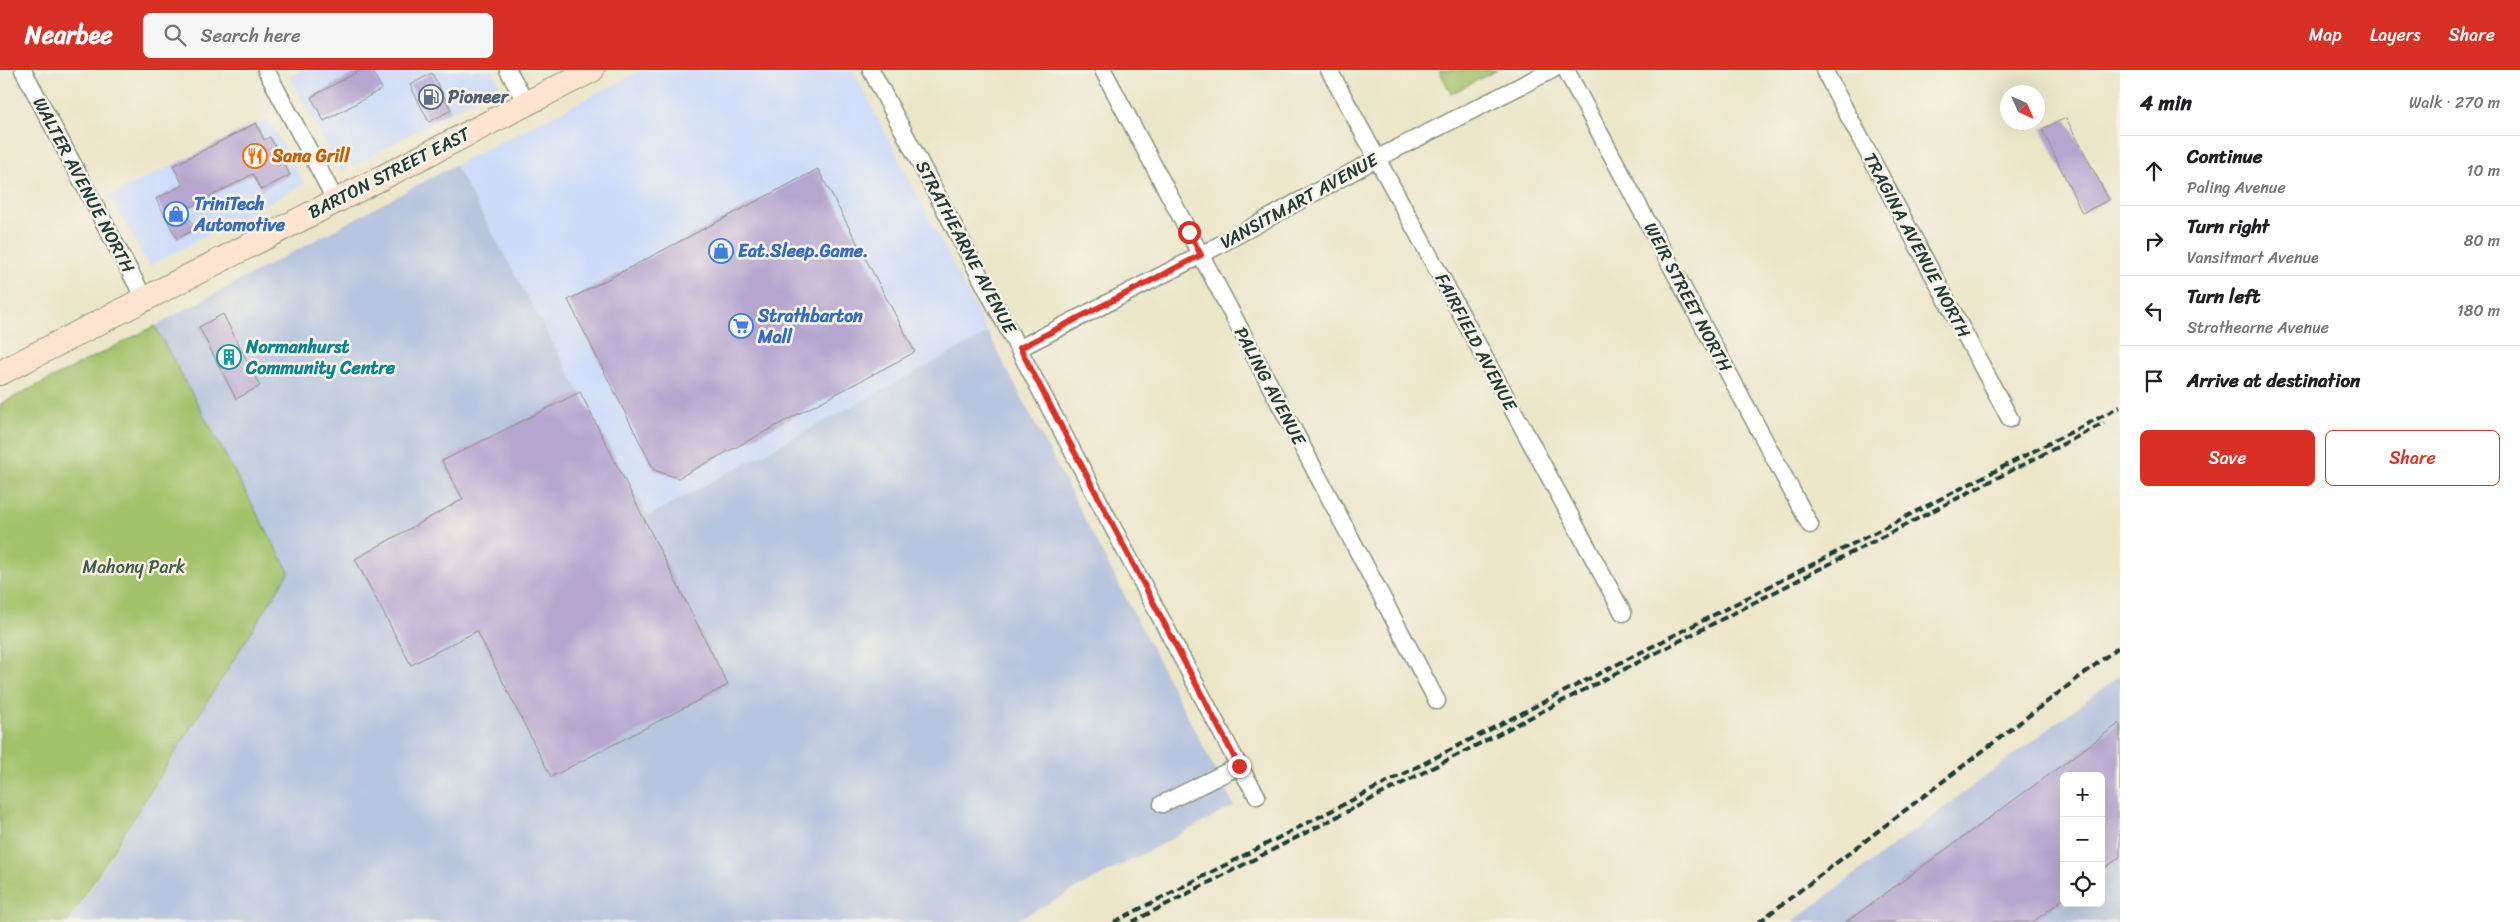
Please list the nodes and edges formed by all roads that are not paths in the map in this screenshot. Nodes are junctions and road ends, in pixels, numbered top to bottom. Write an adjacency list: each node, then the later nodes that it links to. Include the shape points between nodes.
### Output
1 (23, 70): 15 (street, WALTER AVENUE NORTH)
2 (266, 70): 13 (street)
3 (508, 70): 11 (street)
4 (592, 70): 11 (main road, BARTON STREET EAST)
5 (871, 70): 16 (street, STRATHEARNE AVENUE)
6 (1103, 70): 14 (street, PALING AVENUE)
7 (1329, 70): 12 (street, FAIRFIELD AVENUE)
8 (1552, 70): 12 (street, VANSITMART AVENUE)
9 (1566, 70): 19 (street, WEIR STREET NORTH)
10 (1824, 70): 18 (street, TRAGINA AVENUE NORTH)
11 (526, 103): 13 (main road, BARTON STREET EAST)
12 (1376, 159): 14 (street, VANSITMART AVENUE); 20 (street, FAIRFIELD AVENUE)
13 (336, 201): 15 (main road, BARTON STREET EAST)
14 (1201, 255): 16 (street, VANSITMART AVENUE); 21 (street, PALING AVENUE)
15 (145, 300): 17 (main road, BARTON STREET EAST)
16 (1020, 348): 22 (street, STRATHEARNE AVENUE)
17 (0, 373)
18 (2010, 419)
19 (1810, 525)
20 (1623, 613)
21 (1437, 701)
22 (1239, 766): 23 (street, STRATHEARNE AVENUE); 24 (street)
23 (1257, 796)
24 (1162, 804)

